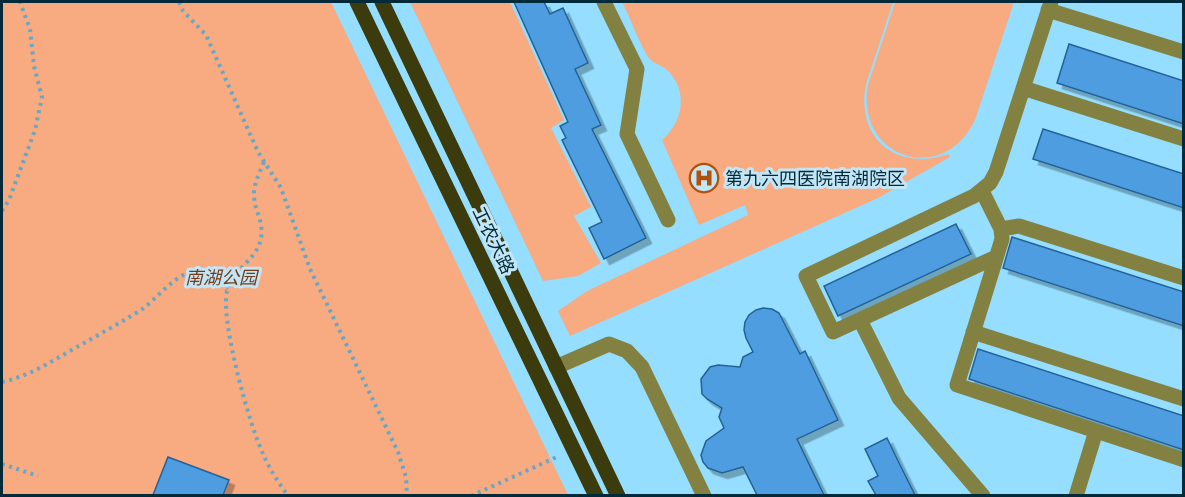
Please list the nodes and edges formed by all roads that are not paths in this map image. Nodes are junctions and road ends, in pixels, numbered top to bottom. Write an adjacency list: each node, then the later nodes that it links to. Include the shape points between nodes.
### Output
1 (357, 2): 19 (main road, 工农大路)
2 (382, 2): 15 (main road, 工农大路)
3 (604, 2): 9 (street, via 637,69 627,135)
4 (1050, 6): 5 (street); 6 (street)
5 (1184, 52)
6 (1023, 88): 7 (street); 8 (street, via 996,172)
7 (1184, 139)
8 (982, 191): 10 (street); 13 (street, via 806,276 833,333)
9 (668, 220)
10 (1001, 229): 11 (street); 12 (street, via 1019,225)
11 (996, 257): 13 (street); 14 (street)
12 (1184, 278)
13 (860, 320): 22 (street, via 899,398)
14 (973, 332): 16 (street); 17 (street, via 957,385)
15 (556, 367): 20 (main road, 工农大路); 21 (street, via 609,344 627,351 642,367)
16 (1184, 399)
17 (1096, 431): 18 (street); 23 (street)
18 (1184, 460)
19 (596, 495)
20 (618, 495)
21 (704, 495)
22 (983, 495)
23 (1076, 495)

